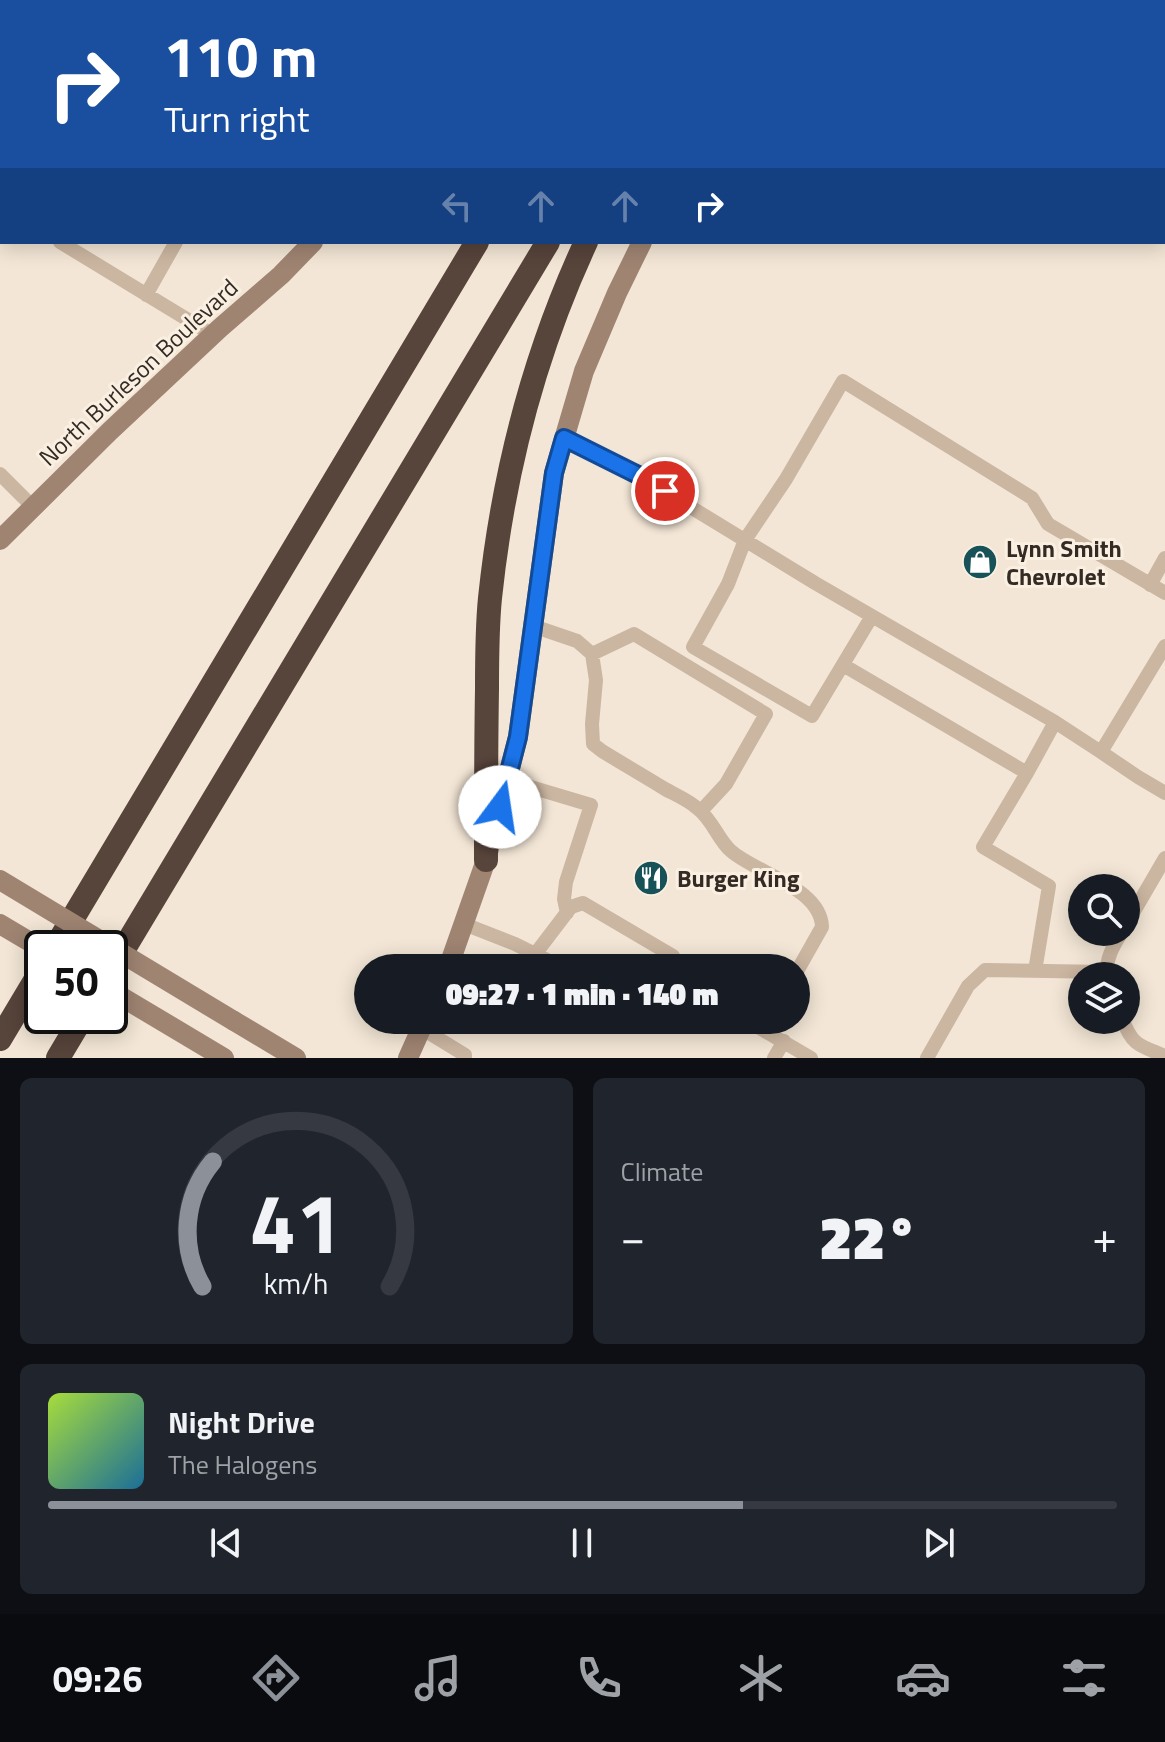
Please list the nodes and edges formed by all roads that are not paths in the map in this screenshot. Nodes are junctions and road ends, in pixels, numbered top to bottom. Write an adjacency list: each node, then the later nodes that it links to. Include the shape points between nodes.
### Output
1 (63, 244): 8 (lane)
2 (175, 244): 8 (lane)
3 (311, 244): 9 (main road, North Burleson Boulevard)
4 (476, 244): 36 (highway)
5 (547, 244): 38 (highway)
6 (585, 244): 30 (highway, via 539,356 498,533 489,601)
7 (641, 244): 10 (main road, via 584,371)
8 (146, 295): 9 (lane)
9 (213, 335): 12 (main road, North Burleson Boulevard)
10 (564, 438): 14 (lane, via 638,475); 19 (main road, via 554,473)
11 (0, 474): 12 (lane)
12 (33, 507): 13 (main road, North Burleson Boulevard)
13 (0, 540)
14 (745, 540): 16 (lane, via 843,381 1032,498 1048,524); 18 (lane); 22 (lane, via 693,647 812,716)
15 (1165, 558): 16 (lane)
16 (1150, 585): 17 (lane)
17 (1165, 593)
18 (872, 616): 22 (lane); 23 (lane)
19 (533, 626): 21 (lane, via 577,641); 26 (main road)
20 (1165, 646): 24 (lane)
21 (592, 654): 28 (lane, via 593,744); 28 (lane, via 634,634 766,714 726,784)
22 (843, 665): 25 (lane)
23 (1055, 722): 24 (lane); 25 (lane)
24 (1101, 752): 27 (lane)
25 (1027, 773): 43 (lane, via 983,847 1049,886)
26 (507, 780): 30 (main road); 33 (lane, via 591,805 566,882)
27 (1165, 793)
28 (701, 811): 42 (lane, via 729,850 818,909 822,927)
29 (1165, 858): 32 (lane)
30 (486, 860): 35 (main road)
31 (0, 880): 57 (main road, bridge)
32 (1140, 901)
33 (567, 913): 39 (lane); 41 (lane, via 583,903)
34 (0, 924): 37 (main road)
35 (464, 924): 39 (lane); 40 (main road)
36 (66, 930)
37 (24, 938)
38 (128, 942)
39 (536, 953)
40 (453, 954)
41 (670, 954)
42 (807, 954)
43 (1035, 971): 44 (lane); 62 (lane, via 985,970 968,986)
44 (1068, 972)
45 (24, 999): 52 (highway)
46 (128, 1001): 54 (main road)
47 (72, 1034): 56 (highway)
48 (419, 1034): 58 (main road)
49 (437, 1034): 59 (lane)
50 (776, 1034): 53 (lane)
51 (1128, 1034): 55 (lane, via 1136,1044)
52 (0, 1039)
53 (784, 1041): 60 (lane); 61 (lane)
54 (220, 1055)
55 (1165, 1056)
56 (58, 1058)
57 (296, 1058)
58 (408, 1058)
59 (465, 1058)
60 (774, 1058)
61 (811, 1058)
62 (927, 1058)

